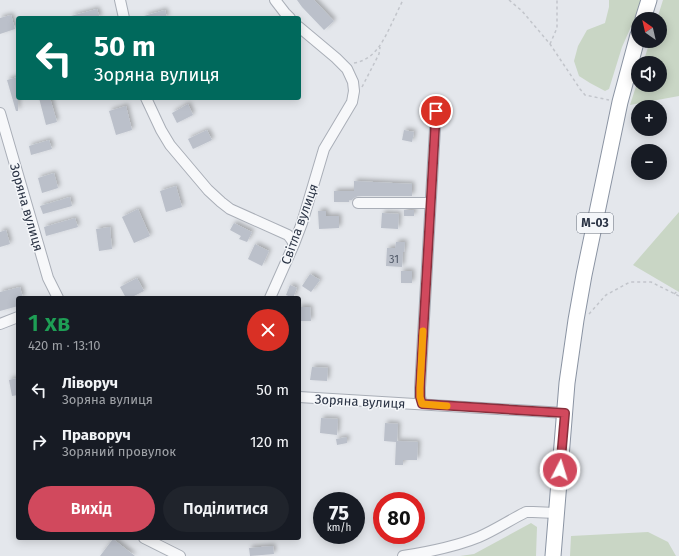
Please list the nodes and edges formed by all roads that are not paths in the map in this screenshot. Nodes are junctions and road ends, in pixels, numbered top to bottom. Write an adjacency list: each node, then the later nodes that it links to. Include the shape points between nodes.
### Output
1 (120, 0): 5 (street)
2 (276, 0): 6 (street)
3 (649, 0): 4 (highway)
4 (645, 12)
5 (124, 16)
6 (288, 16)
7 (301, 29): 14 (street, Світла вулиця, via 344,66 353,82 354,91 352,102 324,149)
8 (635, 48): 21 (highway, М-03, via 620,102 584,275 567,383)
9 (147, 100): 14 (street, via 170,145 208,190 230,209 288,235)
10 (436, 111): 13 (street)
11 (0, 113): 15 (street, Зоряна вулиця, via 48,278)
12 (358, 203): 13 (street)
13 (430, 203): 20 (street, via 420,388)
14 (294, 244): 16 (street, Світла вулиця)
15 (57, 296)
16 (271, 296)
17 (16, 319): 18 (street)
18 (0, 324)
19 (301, 397): 20 (street, Зоряна вулиця)
20 (422, 404): 21 (street, Зоряна вулиця)
21 (565, 413): 22 (highway, М-03)
22 (556, 513): 25 (street, via 526,512 479,537); 26 (highway, М-03)
23 (148, 540): 24 (street)
24 (180, 556)
25 (403, 556)
26 (553, 556)

